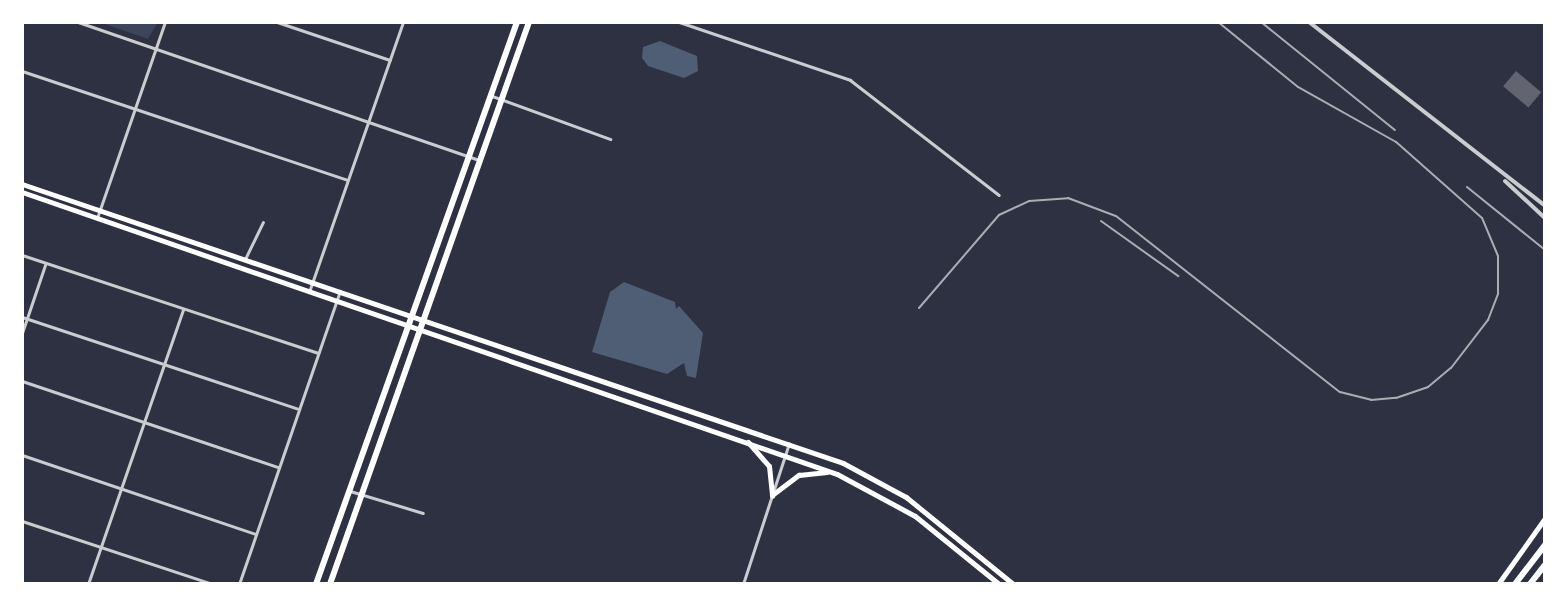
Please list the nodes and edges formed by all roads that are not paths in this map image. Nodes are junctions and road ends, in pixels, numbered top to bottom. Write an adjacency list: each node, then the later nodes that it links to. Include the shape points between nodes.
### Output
1 (78, 22): 11 (street)
2 (165, 22): 11 (street)
3 (277, 22): 12 (street)
4 (403, 22): 12 (street)
5 (517, 22): 9 (main road)
6 (529, 22): 10 (main road)
7 (679, 22): 27 (street, via 850,80)
8 (1309, 22): 23 (street)
9 (512, 36): 10 (main road); 13 (main road)
10 (523, 40): 14 (main road)
11 (156, 49): 18 (street); 19 (street)
12 (390, 60): 19 (street)
13 (503, 63): 14 (main road); 16 (main road)
14 (514, 65): 17 (main road)
15 (22, 71): 18 (street)
16 (492, 96): 17 (street); 21 (main road)
17 (502, 100): 20 (street); 22 (main road)
18 (134, 109): 24 (street); 29 (street)
19 (368, 122): 21 (street); 24 (street)
20 (610, 139)
21 (470, 156): 22 (street); 32 (main road)
22 (481, 160): 33 (main road)
23 (1495, 171): 28 (street); 30 (street)
24 (347, 180): 38 (street)
25 (22, 184): 29 (main road)
26 (22, 192): 29 (main road)
27 (999, 195)
28 (1545, 206)
29 (98, 214): 35 (main road); 37 (main road)
30 (1545, 218)
31 (263, 222): 35 (street)
32 (443, 228): 33 (main road); 43 (main road)
33 (455, 233): 46 (main road)
34 (22, 255): 36 (street)
35 (245, 259): 37 (main road); 38 (main road)
36 (46, 263): 42 (street); 44 (street)
37 (241, 266): 39 (main road)
38 (312, 282): 39 (street); 40 (main road)
39 (310, 289): 41 (main road)
40 (340, 291): 41 (street); 43 (main road)
41 (337, 299): 45 (main road); 48 (street)
42 (183, 309): 48 (street); 50 (street)
43 (412, 315): 45 (main road); 46 (main road)
44 (24, 318): 47 (street); 50 (street)
45 (409, 323): 46 (main road); 59 (main road)
46 (423, 323): 49 (main road); 51 (main road); 60 (main road)
47 (22, 333)
48 (318, 353): 56 (street)
49 (535, 356): 51 (main road); 52 (main road)
50 (164, 364): 56 (street); 58 (street)
51 (532, 365): 53 (main road)
52 (562, 365): 53 (main road); 55 (main road)
53 (559, 374): 57 (main road)
54 (22, 381): 58 (street)
55 (664, 400): 57 (main road); 62 (main road)
56 (298, 409): 65 (street)
57 (660, 409): 61 (main road)
58 (144, 422): 65 (street); 67 (street)
59 (373, 428): 60 (main road); 68 (main road)
60 (384, 433): 69 (main road)
61 (737, 435): 63 (main road); 70 (main road, via 769,466)
62 (790, 443): 63 (street); 88 (main road, via 843,463 906,497)
63 (786, 453): 66 (main road); 70 (street)
64 (22, 455): 67 (street)
65 (278, 467): 74 (street)
66 (837, 474): 70 (main road, via 799,475); 87 (main road, via 908,512)
67 (121, 488): 74 (street); 78 (street)
68 (350, 491): 69 (street); 75 (main road)
69 (362, 494): 71 (street); 76 (main road)
70 (772, 496): 86 (street)
71 (423, 513)
72 (1545, 518): 89 (main road)
73 (22, 521): 78 (street)
74 (256, 534): 84 (street)
75 (333, 538): 76 (main road); 80 (main road)
76 (345, 543): 81 (main road)
77 (1545, 545): 90 (main road)
78 (101, 547): 82 (street); 83 (street)
79 (1545, 565): 91 (main road)
80 (319, 575): 81 (main road); 85 (main road)
81 (331, 582)
82 (88, 584)
83 (213, 584)
84 (239, 584)
85 (316, 584)
86 (743, 584)
87 (999, 584)
88 (1013, 584)
89 (1498, 584)
90 (1515, 584)
91 (1530, 584)

